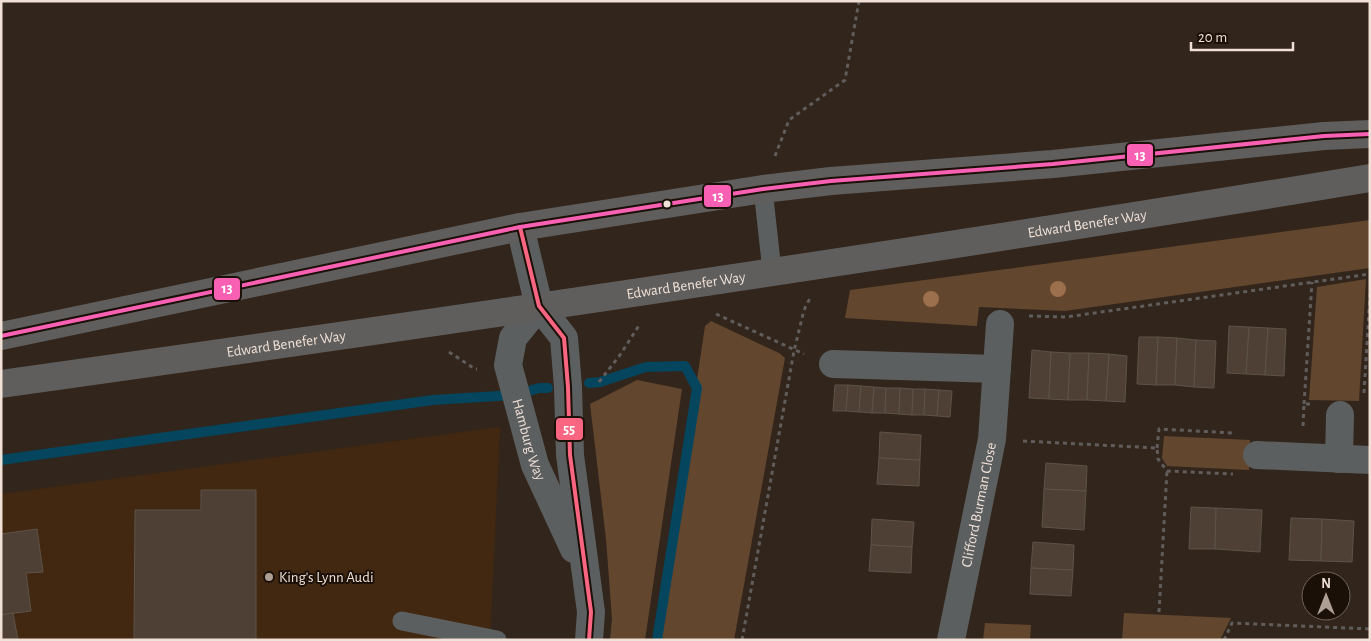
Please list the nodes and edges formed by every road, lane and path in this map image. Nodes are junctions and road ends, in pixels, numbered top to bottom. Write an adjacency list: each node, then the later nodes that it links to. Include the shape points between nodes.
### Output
1 (859, 1): 4 (path, via 844,80 789,120)
2 (1370, 134): 4 (main road)
3 (1370, 178): 6 (main road, Edward Benefer Way, via 1079,226)
4 (762, 189): 5 (main road); 6 (lane)
5 (520, 227): 10 (street, Hamburg Way); 14 (main road)
6 (772, 271): 10 (main road, Edward Benefer Way)
7 (1370, 274): 8 (path)
8 (1312, 282): 13 (path, via 1066,317 1027,316); 21 (path)
9 (1370, 294): 22 (path, via 1364,405)
10 (539, 306): 17 (street, Hamburg Way, via 513,338); 19 (main road, Edward Benefer Way); 20 (street, Hamburg Way, via 564,338)
11 (714, 313): 34 (path, via 794,351)
12 (643, 321): 20 (path, via 600,382)
13 (1000, 324): 18 (street, Clifford Burman Close)
14 (1, 336)
15 (447, 350): 17 (path, via 474,369)
16 (833, 364): 18 (street)
17 (508, 365): 28 (street, Hamburg Way, via 535,465)
18 (997, 369): 23 (street, Clifford Burman Close)
19 (1, 384)
20 (568, 387): 28 (street, Hamburg Way, via 570,455)
21 (1304, 404)
22 (1340, 415): 25 (street)
23 (992, 439): 27 (path, via 1156,448 1158,459); 35 (street, Clifford Burman Close)
24 (1257, 455): 25 (street); 27 (path, via 1253,475)
25 (1339, 459): 26 (street)
26 (1370, 460)
27 (1167, 471): 29 (path)
28 (585, 573): 33 (street, Hamburg Way, via 591,612)
29 (1159, 612)
30 (402, 621): 32 (lane)
31 (1370, 629): 36 (path, via 1232,622)
32 (497, 640)
33 (589, 640)
34 (742, 640)
35 (951, 640)
36 (1224, 640)

